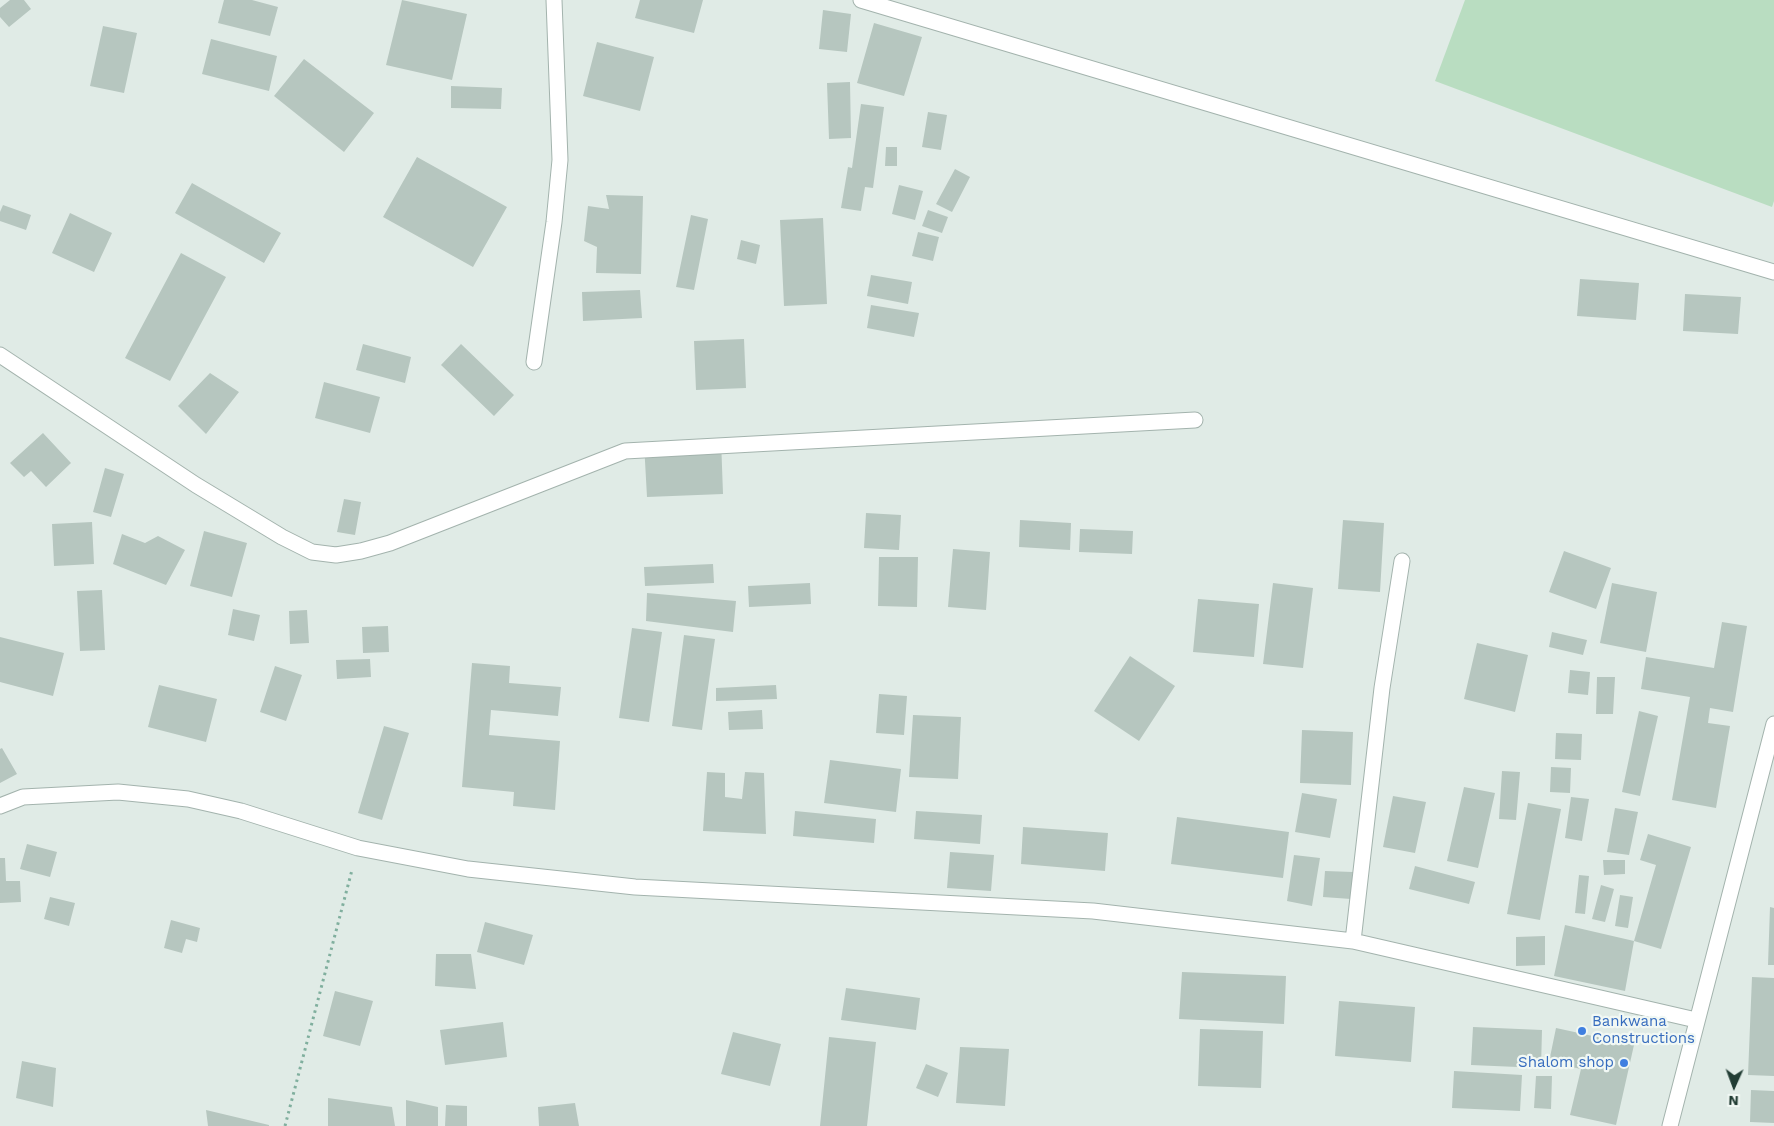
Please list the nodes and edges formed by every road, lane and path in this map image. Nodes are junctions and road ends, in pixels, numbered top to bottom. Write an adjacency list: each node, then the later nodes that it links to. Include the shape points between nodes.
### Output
1 (554, 0): 5 (street, via 560,160)
2 (860, 0): 3 (street)
3 (1774, 272)
4 (0, 355): 6 (street, via 196,485 282,537 312,552 336,555 390,543 625,451)
5 (534, 362)
6 (1195, 420)
7 (1402, 561): 11 (street, via 1382,688)
8 (1774, 724): 12 (street)
9 (0, 806): 10 (street, via 23,797 118,792 188,799 241,811)
10 (358, 848): 11 (street, via 468,869 634,887 1093,911); 13 (path)
11 (1353, 941): 12 (street)
12 (1696, 1020): 14 (street)
13 (286, 1126)
14 (1670, 1126)

